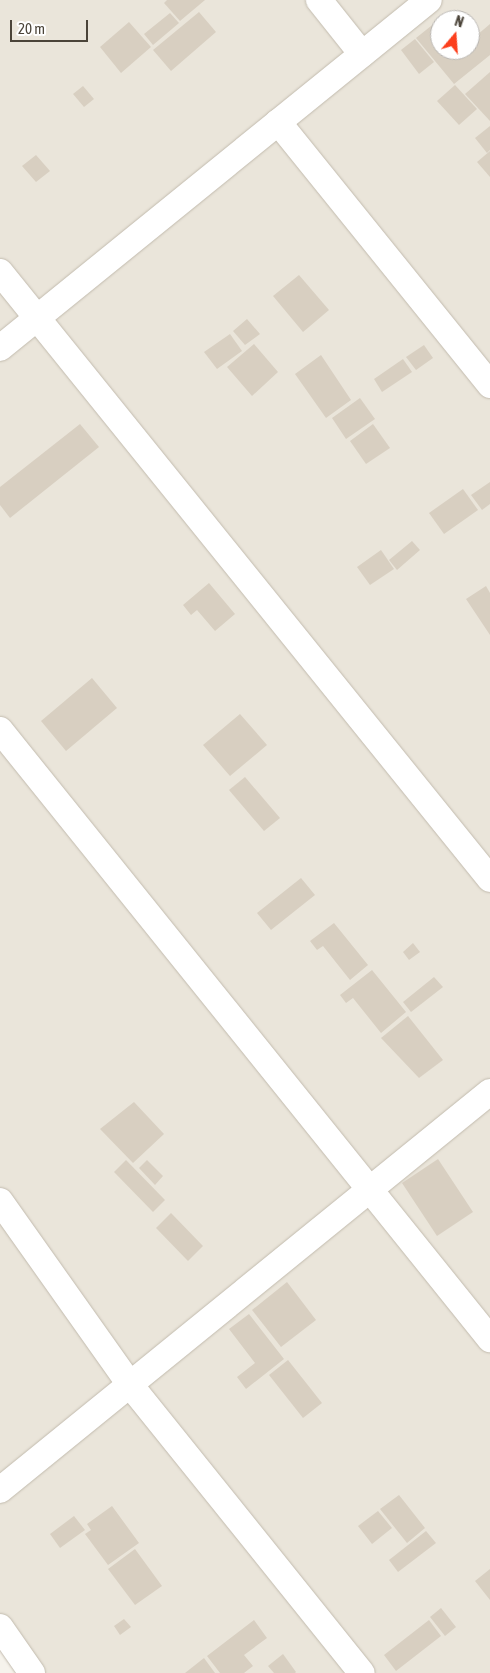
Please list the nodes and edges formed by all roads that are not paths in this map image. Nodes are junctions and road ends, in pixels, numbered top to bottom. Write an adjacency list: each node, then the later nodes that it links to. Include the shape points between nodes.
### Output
1 (319, 0): 3 (street)
2 (428, 0): 3 (street)
3 (362, 54): 4 (street)
4 (278, 122): 6 (street); 8 (street)
5 (0, 272): 6 (street)
6 (37, 318): 7 (street); 10 (street)
7 (0, 348)
8 (490, 385)
9 (0, 730): 12 (street)
10 (490, 879)
11 (490, 1092): 12 (street)
12 (370, 1190): 14 (street); 15 (street)
13 (0, 1200): 15 (street)
14 (490, 1339)
15 (131, 1386): 16 (street); 19 (street)
16 (0, 1490)
17 (0, 1627): 18 (street)
18 (32, 1673)
19 (362, 1673)

